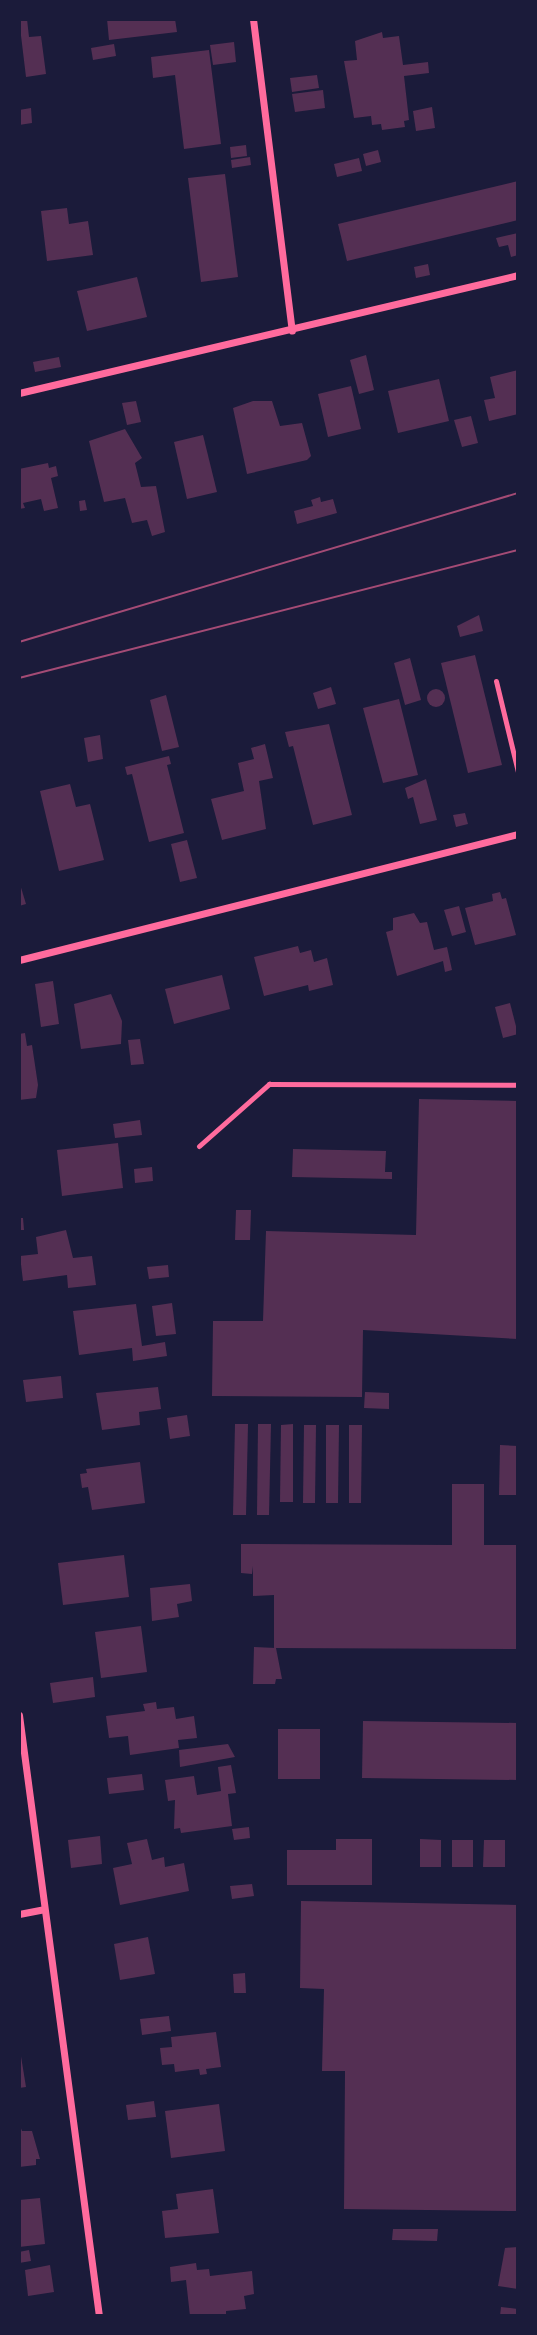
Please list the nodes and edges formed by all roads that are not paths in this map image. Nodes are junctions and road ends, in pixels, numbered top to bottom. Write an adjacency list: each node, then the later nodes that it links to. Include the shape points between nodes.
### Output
1 (253, 19): 3 (street)
2 (518, 275): 3 (street)
3 (292, 331): 4 (street)
4 (19, 393)
5 (496, 681): 6 (lane)
6 (518, 772)
7 (518, 834): 8 (street)
8 (19, 960)
9 (518, 1085): 10 (lane, via 269,1084)
10 (199, 1146)
11 (19, 1715): 12 (street)
12 (44, 1909): 13 (street); 14 (street)
13 (19, 1913)
14 (99, 2316)

